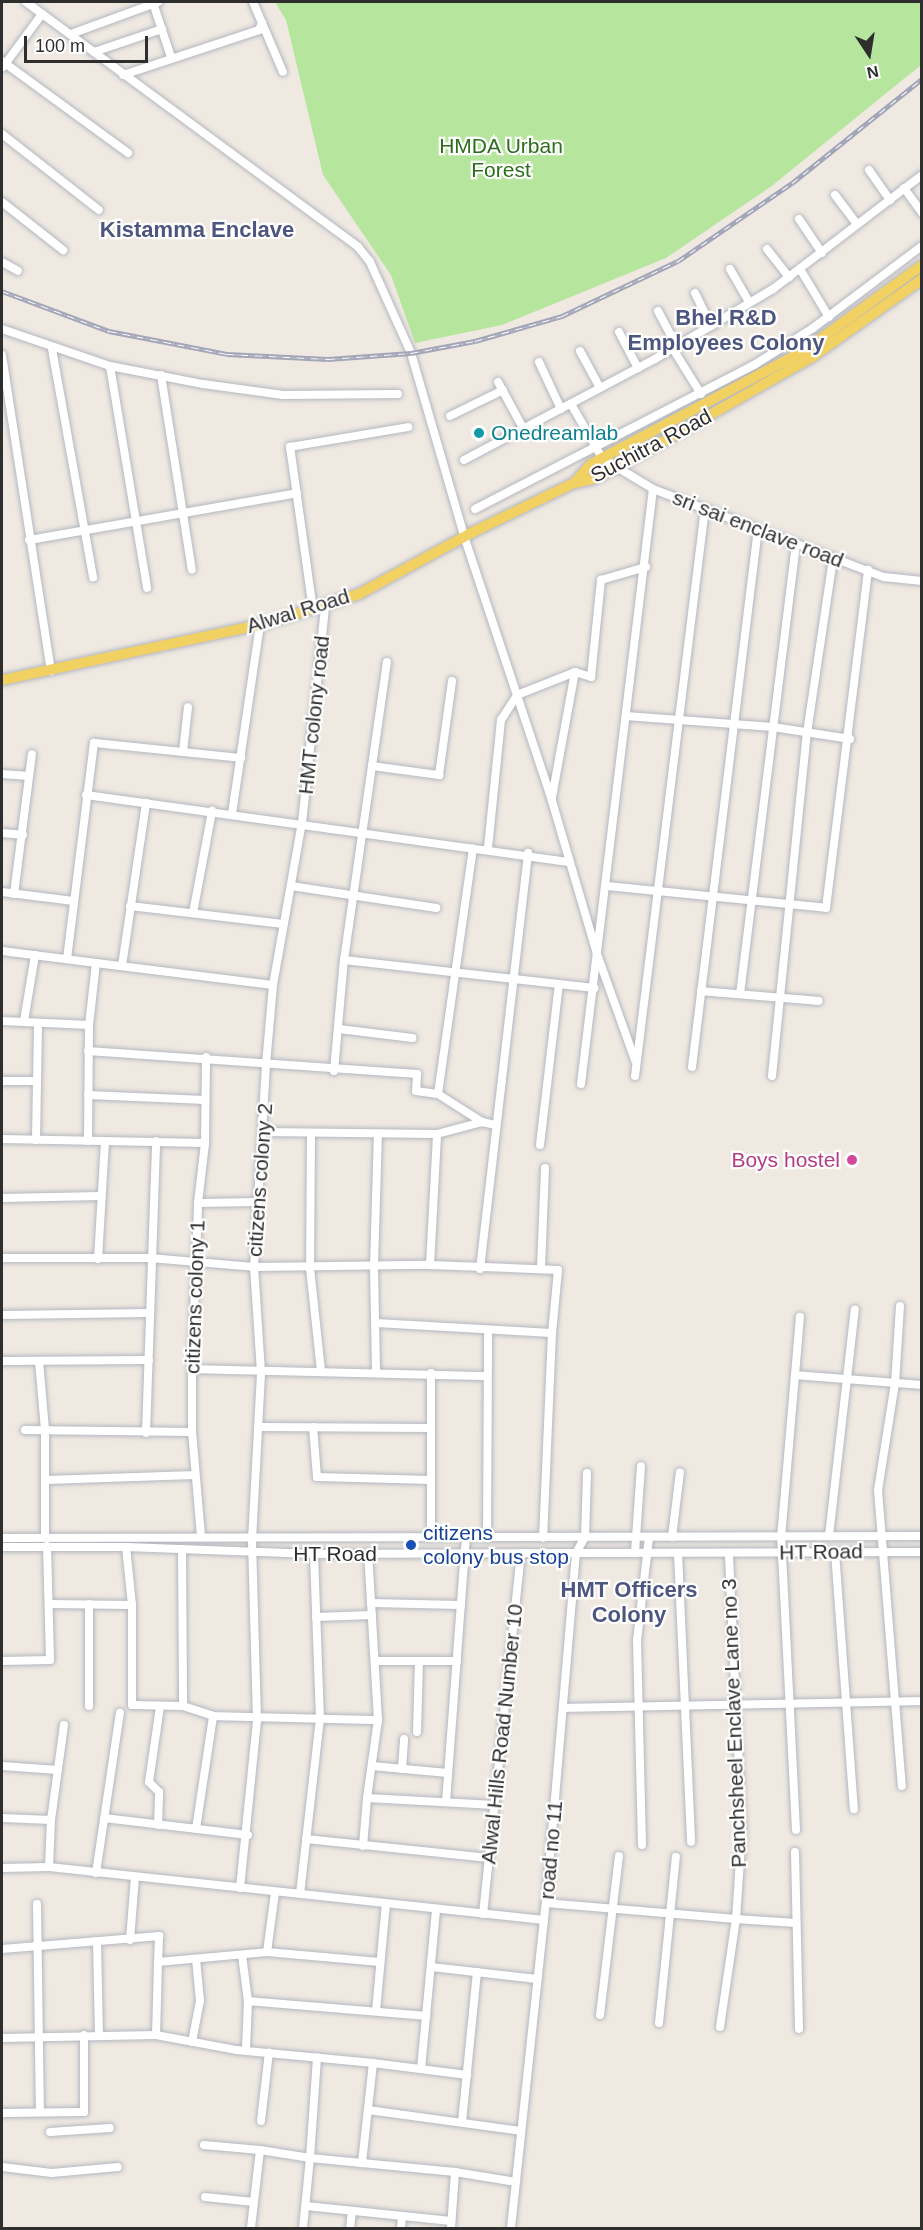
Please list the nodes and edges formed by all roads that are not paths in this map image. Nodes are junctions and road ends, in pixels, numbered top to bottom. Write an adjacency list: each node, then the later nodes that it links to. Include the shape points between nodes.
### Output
1 (26, 2): 6 (street)
2 (127, 2): 5 (street)
3 (156, 2): 5 (street); 8 (street)
4 (253, 2): 7 (street)
5 (135, 5): 9 (street)
6 (42, 14): 9 (street); 12 (street)
7 (262, 23): 11 (street, via 252,34); 13 (street)
8 (162, 29): 10 (street); 11 (street)
9 (71, 34): 10 (street)
10 (94, 52): 14 (street)
11 (171, 57): 14 (street)
12 (3, 65): 16 (street)
13 (283, 72)
14 (123, 75): 73 (street, via 358,248 370,262 411,353)
15 (2, 134): 23 (street)
16 (128, 153)
17 (869, 170): 21 (street)
18 (921, 175): 19 (street)
19 (904, 188): 21 (street); 24 (street)
20 (835, 195): 26 (street)
21 (890, 200): 26 (street)
22 (2, 202): 29 (street)
23 (99, 210)
24 (921, 213)
25 (799, 219): 30 (street)
26 (857, 224): 30 (street)
27 (921, 246): 41 (street)
28 (767, 249): 36 (street)
29 (63, 250)
30 (822, 253): 34 (street)
31 (2, 262): 35 (street)
32 (921, 265): 61 (main road, Suchitra Road, via 802,352)
33 (730, 269): 39 (street)
34 (800, 269): 36 (street); 41 (street)
35 (18, 271)
36 (789, 277): 39 (street)
37 (921, 279): 63 (main road, Suchitra Road, via 812,357)
38 (695, 294): 42 (street)
39 (750, 303): 42 (street)
40 (658, 311): 45 (street)
41 (830, 317): 55 (street)
42 (711, 326): 45 (street)
43 (2, 329): 46 (street)
44 (619, 332): 51 (street)
45 (675, 347): 51 (street); 55 (street)
46 (52, 349): 50 (street); 72 (street)
47 (580, 351): 53 (street)
48 (2, 355): 74 (street)
49 (539, 362): 57 (street)
50 (110, 366): 52 (street); 70 (street)
51 (638, 368): 53 (street)
52 (161, 375): 54 (street, via 283,394); 69 (street)
53 (600, 388): 56 (street)
54 (398, 394)
55 (701, 394): 61 (street)
56 (571, 404): 57 (street); 61 (street)
57 (561, 409): 60 (street)
58 (450, 416): 60 (street, via 500,386)
59 (408, 428): 66 (street, via 290,447)
60 (523, 428): 62 (street)
61 (598, 454): 63 (street, sri sai enclave road); 64 (main road, Suchitra Road); 68 (street)
62 (464, 460)
63 (616, 468): 64 (main road, Suchitra Road, via 593,480); 65 (street, sri sai enclave road)
64 (574, 483): 73 (main road, Alwal Road)
65 (653, 489): 67 (street, sri sai enclave road); 77 (street)
66 (297, 493): 69 (street); 84 (street)
67 (705, 508): 71 (street, sri sai enclave road); 94 (street)
68 (475, 509)
69 (183, 513): 70 (street); 78 (street)
70 (134, 522): 72 (street); 82 (street)
71 (758, 529): 75 (street, sri sai enclave road); 95 (street)
72 (84, 531): 74 (street); 80 (street)
73 (464, 536): 83 (main road, Alwal Road, via 359,594); 91 (street)
74 (29, 540): 87 (street)
75 (796, 544): 76 (street, sri sai enclave road); 96 (street)
76 (833, 558): 79 (street, sri sai enclave road); 97 (street)
77 (646, 567): 88 (street, via 601,580 591,677); 93 (street)
78 (192, 570)
79 (868, 570): 81 (street, sri sai enclave road, via 884,577); 98 (street)
80 (93, 577)
81 (921, 581)
82 (147, 588)
83 (325, 606): 84 (main road, Alwal Road); 110 (street, HMT colony road)
84 (313, 610): 85 (main road, Alwal Road)
85 (260, 625): 87 (main road, Alwal Road); 101 (street)
86 (387, 662): 102 (street)
87 (51, 671): 89 (main road, Alwal Road)
88 (575, 672): 91 (street); 106 (street)
89 (2, 680)
90 (452, 681): 102 (street, via 439,775)
91 (517, 695): 106 (street); 115 (street, via 501,720)
92 (188, 706): 99 (street)
93 (626, 716): 94 (street); 119 (street)
94 (679, 720): 95 (street); 121 (street)
95 (734, 726): 96 (street); 124 (street)
96 (774, 727): 97 (street); 125 (street)
97 (807, 733): 98 (street); 127 (street)
98 (850, 739): 127 (street, via 826,908)
99 (183, 752): 101 (street); 105 (street, via 94,743)
100 (32, 754): 104 (street)
101 (240, 758): 109 (street)
102 (372, 766): 111 (street)
103 (2, 774): 104 (street)
104 (29, 776): 113 (street)
105 (86, 795): 107 (street); 126 (street)
106 (552, 801): 117 (street)
107 (146, 803): 108 (street); 128 (street)
108 (212, 811): 109 (street); 130 (street)
109 (232, 814): 110 (street)
110 (302, 823): 111 (street); 118 (street, citizens colony 2)
111 (365, 831): 114 (street); 123 (street)
112 (2, 832): 113 (street)
113 (23, 835): 122 (street)
114 (473, 848): 115 (street); 139 (street)
115 (488, 848): 116 (street)
116 (528, 853): 117 (street); 140 (street)
117 (568, 862): 133 (street)
118 (291, 886): 123 (street); 131 (street, citizens colony 2)
119 (607, 886): 121 (street); 133 (street)
120 (2, 892): 122 (street)
121 (659, 892): 124 (street); 156 (street)
122 (14, 894): 126 (street)
123 (353, 897): 129 (street); 136 (street)
124 (711, 898): 125 (street); 144 (street)
125 (751, 900): 127 (street); 145 (street)
126 (73, 901): 135 (street)
127 (788, 905): 146 (street)
128 (130, 906): 130 (street); 138 (street)
129 (436, 908)
130 (193, 913): 131 (street)
131 (283, 924): 142 (street, citizens colony 2)
132 (2, 951): 134 (street)
133 (597, 954): 143 (street); 156 (street)
134 (35, 956): 135 (street); 149 (street)
135 (67, 959): 137 (street)
136 (344, 960): 139 (street); 152 (street)
137 (96, 963): 138 (street); 151 (street)
138 (122, 966): 142 (street)
139 (455, 972): 140 (street); 165 (street)
140 (514, 979): 141 (street); 169 (street)
141 (559, 984): 143 (street); 180 (street)
142 (273, 985): 157 (street, citizens colony 2)
143 (594, 988): 164 (street)
144 (701, 992): 145 (street); 158 (street)
145 (740, 994): 146 (street)
146 (778, 996): 147 (street); 161 (street)
147 (819, 1001)
148 (2, 1021): 149 (street)
149 (24, 1021): 150 (street)
150 (38, 1023): 151 (street); 163 (street)
151 (89, 1025): 154 (street)
152 (339, 1029): 153 (street); 159 (street)
153 (412, 1038)
154 (88, 1051): 155 (street); 166 (street)
155 (206, 1057): 157 (street); 167 (street, citizens colony 1)
156 (635, 1060): 160 (street)
157 (266, 1064): 159 (street); 170 (street, citizens colony 2)
158 (692, 1067)
159 (334, 1071): 165 (street, via 417,1074 416,1091)
160 (635, 1076)
161 (772, 1076)
162 (2, 1081): 163 (street)
163 (35, 1081): 175 (street)
164 (581, 1084)
165 (438, 1094): 168 (street)
166 (88, 1095): 167 (street); 176 (street)
167 (205, 1100): 179 (street, citizens colony 1)
168 (482, 1122): 169 (street); 173 (street)
169 (495, 1125): 195 (street)
170 (264, 1132): 171 (street); 184 (street, citizens colony 2)
171 (311, 1133): 172 (street); 193 (street)
172 (378, 1134): 173 (street); 191 (street)
173 (437, 1134): 190 (street)
174 (2, 1139): 175 (street)
175 (36, 1140): 176 (street)
176 (88, 1141): 177 (street)
177 (105, 1141): 178 (street); 182 (street)
178 (156, 1141): 179 (street); 187 (street)
179 (205, 1143): 185 (street, citizens colony 1)
180 (540, 1145)
181 (545, 1168): 194 (street)
182 (101, 1196): 183 (street); 188 (street)
183 (2, 1198)
184 (257, 1202): 185 (street); 192 (street, citizens colony 2)
185 (198, 1203): 189 (street, citizens colony 1)
186 (2, 1258): 188 (street)
187 (150, 1258): 188 (street); 189 (street); 198 (street)
188 (99, 1259)
189 (196, 1264): 192 (street); 207 (street, citizens colony 1)
190 (430, 1265): 191 (street); 195 (street)
191 (374, 1266): 193 (street); 201 (street)
192 (254, 1267): 193 (street); 210 (street, citizens colony 2)
193 (310, 1268): 208 (street)
194 (541, 1268): 195 (street); 203 (street, via 558,1270 560,1279)
195 (480, 1269)
196 (900, 1306): 215 (street)
197 (855, 1309): 214 (street)
198 (149, 1313): 199 (street); 204 (street)
199 (2, 1315)
200 (800, 1317): 212 (street)
201 (376, 1323): 202 (street); 209 (street)
202 (489, 1331): 203 (street); 213 (street)
203 (552, 1334): 243 (street)
204 (149, 1360): 206 (street); 223 (street)
205 (2, 1361): 206 (street)
206 (39, 1361): 220 (street)
207 (192, 1369): 210 (street); 222 (street, citizens colony 1)
208 (321, 1371): 209 (street); 210 (street)
209 (376, 1371): 211 (street)
210 (261, 1372): 217 (street, citizens colony 2)
211 (431, 1373): 213 (street); 219 (street)
212 (795, 1375): 214 (street); 242 (street)
213 (487, 1376): 241 (street)
214 (848, 1379): 215 (street); 232 (street)
215 (895, 1383): 216 (street); 237 (street, via 878,1490)
216 (921, 1385)
217 (259, 1427): 218 (street); 244 (street, citizens colony 2)
218 (313, 1427): 219 (street); 229 (street, via 317,1477)
219 (430, 1428): 229 (street)
220 (45, 1429): 221 (street); 223 (street); 228 (street)
221 (25, 1430)
222 (192, 1432): 223 (street); 227 (street, citizens colony 1)
223 (146, 1433)
224 (641, 1466): 231 (street)
225 (680, 1472): 236 (street)
226 (587, 1473): 234 (street, road no 11)
227 (195, 1475): 228 (street); 230 (street, citizens colony 1)
228 (46, 1480): 245 (street)
229 (431, 1480): 239 (street)
230 (201, 1536): 244 (street, HT Road); 245 (street, HT Road)
231 (638, 1536): 234 (street, HT Road); 235 (street, HT Road); 251 (street)
232 (829, 1536): 237 (street, HT Road); 242 (street, HT Road)
233 (921, 1536): 237 (street, HT Road)
234 (585, 1537): 243 (street, HT Road); 257 (street, road no 11)
235 (649, 1537): 236 (street, HT Road); 252 (street)
236 (672, 1537): 242 (street, HT Road)
237 (879, 1537): 249 (street)
238 (2, 1538): 245 (street, HT Road)
239 (430, 1538): 240 (street, HT Road); 244 (street, HT Road)
240 (466, 1538): 241 (street, HT Road); 255 (street)
241 (487, 1538): 243 (street, HT Road)
242 (781, 1538): 260 (street)
243 (543, 1539)
244 (252, 1540): 261 (street, citizens colony 2)
245 (46, 1542): 246 (street, HT Road); 247 (street, HT Road); 264 (street)
246 (126, 1546): 248 (street, HT Road); 266 (street)
247 (2, 1547)
248 (182, 1549): 261 (street, HT Road); 280 (street)
249 (881, 1551): 250 (street, HT Road); 253 (street, HT Road); 276 (street)
250 (921, 1551)
251 (635, 1552): 252 (street, HT Road); 257 (street, HT Road)
252 (648, 1552): 258 (street, HT Road); 283 (street, via 637,1641)
253 (835, 1552): 260 (street, HT Road); 274 (street)
254 (368, 1553): 255 (street, HT Road); 262 (street, HT Road); 263 (street)
255 (465, 1553): 256 (street, HT Road); 267 (street)
256 (521, 1553): 257 (street, HT Road); 301 (street, Alwal Hills Road Number 10)
257 (576, 1553): 284 (street, road no 11)
258 (678, 1553): 259 (street, HT Road); 281 (street)
259 (729, 1553): 260 (street, HT Road); 278 (street, Panchsheel Enclave Lane no 3)
260 (781, 1553): 277 (street)
261 (252, 1554): 262 (street, HT Road); 288 (street, citizens colony 2)
262 (314, 1554): 269 (street)
263 (371, 1603): 267 (street); 268 (street)
264 (49, 1604): 265 (street); 270 (street, via 50,1660)
265 (89, 1604): 266 (street); 279 (street)
266 (132, 1605): 282 (street, via 132,1705)
267 (461, 1605): 273 (street)
268 (372, 1616): 269 (street); 271 (street)
269 (316, 1617): 287 (street)
270 (2, 1661)
271 (375, 1661): 272 (street); 289 (street)
272 (419, 1661): 273 (street); 291 (street)
273 (457, 1661): 297 (street)
274 (847, 1701): 276 (street); 277 (street); 302 (street)
275 (921, 1701): 276 (street)
276 (892, 1702): 298 (street)
277 (791, 1703): 278 (street); 308 (street)
278 (738, 1705): 281 (street); 332 (street, Panchsheel Enclave Lane no 3, via 742,1832)
279 (89, 1706)
280 (183, 1706): 282 (street); 286 (street)
281 (686, 1706): 283 (street); 311 (street)
282 (160, 1707): 306 (street, via 149,1782 159,1792)
283 (639, 1707): 284 (street); 312 (street)
284 (564, 1708): 325 (street, road no 11)
285 (120, 1713): 304 (street)
286 (213, 1716): 288 (street); 307 (street)
287 (320, 1719): 288 (street); 289 (street); 310 (street)
288 (257, 1720): 309 (street, citizens colony 2)
289 (378, 1720): 294 (street)
290 (64, 1725): 296 (street)
291 (417, 1732)
292 (404, 1739): 295 (street)
293 (2, 1766): 296 (street)
294 (372, 1766): 295 (street); 299 (street)
295 (402, 1768): 297 (street)
296 (58, 1770): 305 (street)
297 (448, 1773): 300 (street)
298 (902, 1786)
299 (367, 1798): 300 (street); 313 (street)
300 (446, 1802): 301 (street)
301 (495, 1805): 317 (street, Alwal Hills Road Number 10)
302 (854, 1809)
303 (2, 1818): 305 (street)
304 (104, 1818): 306 (street); 320 (street)
305 (51, 1820): 319 (street)
306 (158, 1824): 307 (street)
307 (196, 1829): 309 (street)
308 (796, 1830)
309 (248, 1835): 322 (street, citizens colony 2)
310 (306, 1839): 313 (street); 324 (street)
311 (691, 1842)
312 (642, 1845)
313 (363, 1846): 317 (street)
314 (795, 1852): 334 (street)
315 (619, 1856): 328 (street)
316 (676, 1857): 331 (street)
317 (489, 1858): 330 (street, Alwal Hills Road Number 10)
318 (2, 1868): 319 (street)
319 (49, 1868): 320 (street)
320 (96, 1873): 321 (street)
321 (135, 1877): 322 (street); 335 (street)
322 (240, 1888): 323 (street)
323 (275, 1893): 324 (street); 339 (street)
324 (300, 1894): 327 (street)
325 (546, 1903): 328 (street); 333 (street, road no 11)
326 (37, 1904): 337 (street)
327 (386, 1904): 329 (street); 343 (street)
328 (613, 1908): 331 (street); 349 (street)
329 (436, 1909): 330 (street); 344 (street)
330 (483, 1914): 333 (street)
331 (671, 1914): 332 (street); 351 (street)
332 (736, 1919): 334 (street); 352 (street, Panchsheel Enclave Lane no 3)
333 (544, 1920): 346 (street, road no 11)
334 (796, 1923): 353 (street)
335 (130, 1940): 336 (street); 342 (street, via 159,1936)
336 (98, 1941): 337 (street); 355 (street)
337 (37, 1946): 338 (street); 357 (street)
338 (2, 1949)
339 (267, 1952): 340 (street); 343 (street)
340 (242, 1954): 341 (street); 347 (street)
341 (196, 1959): 342 (street); 359 (street, via 200,2001)
342 (158, 1962): 356 (street)
343 (380, 1962): 348 (street)
344 (430, 1967): 345 (street); 350 (street)
345 (477, 1972): 346 (street); 365 (street)
346 (537, 1979): 374 (street, road no 11)
347 (248, 2001): 348 (street); 360 (street)
348 (376, 2012): 350 (street)
349 (600, 2015)
350 (426, 2016): 364 (street)
351 (659, 2023)
352 (720, 2027)
353 (799, 2029)
354 (84, 2035): 355 (street); 357 (street); 368 (street)
355 (99, 2035): 356 (street)
356 (156, 2035): 359 (street)
357 (38, 2037): 358 (street); 367 (street)
358 (2, 2038)
359 (192, 2042): 360 (street)
360 (246, 2048): 361 (street)
361 (268, 2052): 362 (street); 370 (street)
362 (317, 2057): 363 (street); 378 (street)
363 (373, 2063): 364 (street); 366 (street)
364 (421, 2069): 365 (street)
365 (467, 2075): 371 (street)
366 (368, 2110): 371 (street); 379 (street)
367 (39, 2112): 368 (street); 369 (street)
368 (84, 2112): 373 (street)
369 (2, 2113)
370 (261, 2121)
371 (462, 2122): 374 (street)
372 (110, 2128): 373 (street)
373 (85, 2130): 375 (street)
374 (521, 2131): 383 (street, road no 11)
375 (50, 2132)
376 (204, 2145): 377 (street)
377 (260, 2150): 378 (street); 385 (street)
378 (310, 2158): 379 (street); 386 (street)
379 (362, 2163): 382 (street)
380 (2, 2167): 381 (street, via 52,2173)
381 (118, 2167)
382 (455, 2172): 383 (street); 389 (street)
383 (516, 2182): 394 (street, road no 11)
384 (205, 2197): 385 (street)
385 (254, 2202): 390 (street)
386 (306, 2206): 387 (street); 391 (street)
387 (352, 2211): 388 (street); 392 (street)
388 (402, 2216): 389 (street); 393 (street)
389 (451, 2225)
390 (251, 2229)
391 (303, 2229)
392 (350, 2229)
393 (401, 2229)
394 (511, 2229)

